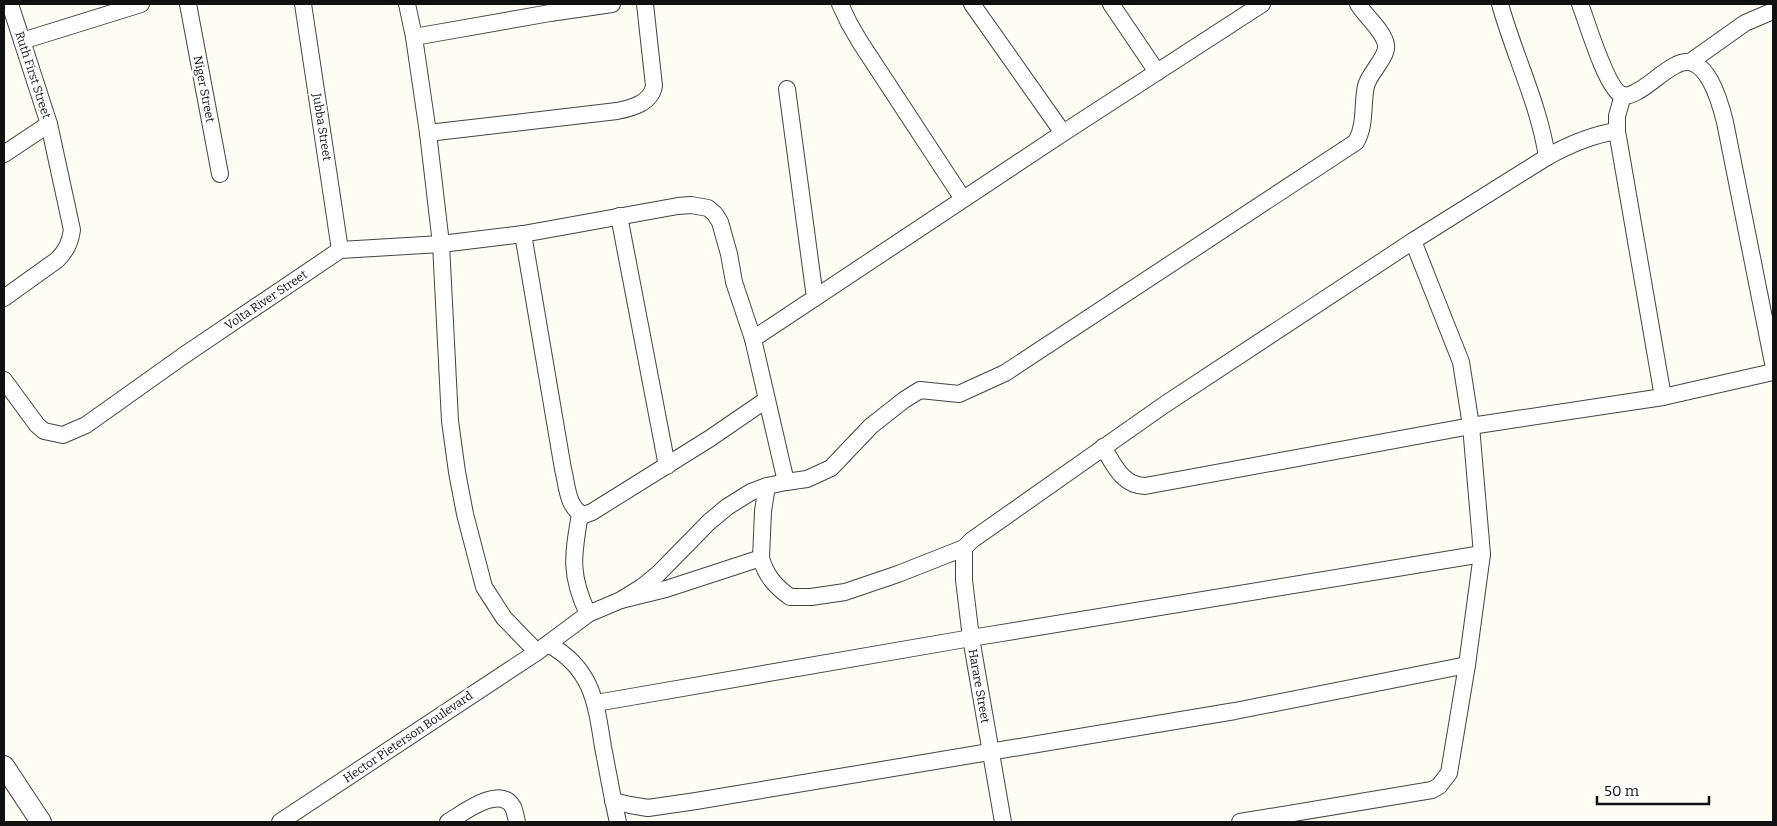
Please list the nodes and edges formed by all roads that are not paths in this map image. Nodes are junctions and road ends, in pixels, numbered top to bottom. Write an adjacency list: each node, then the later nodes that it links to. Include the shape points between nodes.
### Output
1 (10, 4): 17 (street, Ruth First Street)
2 (141, 4): 17 (street)
3 (188, 4): 28 (street, Niger Street)
4 (303, 4): 34 (street, Jubba Street)
5 (407, 4): 16 (street)
6 (612, 4): 16 (street)
7 (645, 4): 25 (street, via 654,86 640,104 618,111)
8 (840, 4): 29 (street, via 860,42)
9 (972, 4): 24 (street)
10 (1111, 4): 19 (street)
11 (1358, 4): 46 (street, via 1382,35 1386,53 1366,84 1361,134 1356,142 1005,373 959,394 920,390 871,426 830,468 807,479)
12 (1500, 4): 27 (street, via 1544,134)
13 (1580, 4): 21 (street, via 1610,81)
14 (1252, 6): 19 (street)
15 (1773, 11): 18 (street, via 1744,22)
16 (414, 37): 25 (street)
17 (22, 41): 22 (street, Ruth First Street)
18 (1690, 62): 21 (street, via 1676,65 1631,95); 38 (street, via 1699,66 1708,78 1721,104)
19 (1157, 72): 24 (street)
20 (787, 89): 36 (street)
21 (1623, 95): 23 (street)
22 (48, 124): 26 (street, Ruth First Street); 35 (street, via 71,222 70,240 57,260)
23 (1617, 131): 27 (street, via 1582,139); 41 (street)
24 (1063, 132): 29 (street)
25 (428, 134): 33 (street)
26 (4, 154)
27 (1547, 157): 32 (street)
28 (220, 174)
29 (963, 199): 36 (street)
30 (619, 216): 31 (street); 37 (street, via 691,205 712,211 724,233 734,282); 45 (street)
31 (523, 234): 33 (street); 48 (street, via 563,469 570,499)
32 (1413, 241): 43 (street, via 1461,362); 44 (street)
33 (441, 244): 34 (street); 55 (street, via 450,421 465,514 484,587 504,618)
34 (340, 250): 40 (street, Volta River Street, via 86,425 63,435 44,431)
35 (4, 298)
36 (814, 298): 37 (street)
37 (753, 339): 42 (street)
38 (1773, 363)
39 (1773, 372): 41 (street)
40 (4, 380)
41 (1663, 397): 43 (street)
42 (766, 400): 45 (street); 46 (street)
43 (1470, 426): 44 (street, via 1145,486 1136,486 1120,475); 50 (street)
44 (1103, 447): 49 (street)
45 (667, 466): 48 (street, via 592,512)
46 (786, 482): 47 (street)
47 (767, 486): 51 (street); 52 (street, via 727,506 658,574)
48 (580, 514): 53 (street, via 574,564 578,594)
49 (964, 548): 51 (street, via 845,592 811,597 790,598 765,571); 54 (street, Harare Street)
50 (1482, 554): 54 (street); 56 (street)
51 (761, 558): 52 (street)
52 (621, 600): 53 (street, Hector Pieterson Boulevard)
53 (588, 614): 55 (street, Hector Pieterson Boulevard)
54 (971, 638): 57 (street); 58 (street, Harare Street)
55 (542, 648): 57 (street, via 569,658 586,680); 62 (street, Hector Pieterson Boulevard)
56 (1467, 665): 58 (street, via 1235,711); 67 (street, via 1452,763 1439,786 1432,790)
57 (596, 703): 60 (street)
58 (991, 752): 60 (street, via 648,808); 66 (street, Harare Street)
59 (4, 766): 61 (street)
60 (613, 801): 65 (street)
61 (41, 822)
62 (280, 822)
63 (448, 822): 64 (street, via 488,799 498,797 512,806)
64 (517, 822)
65 (618, 822)
66 (1003, 822)
67 (1240, 822)

